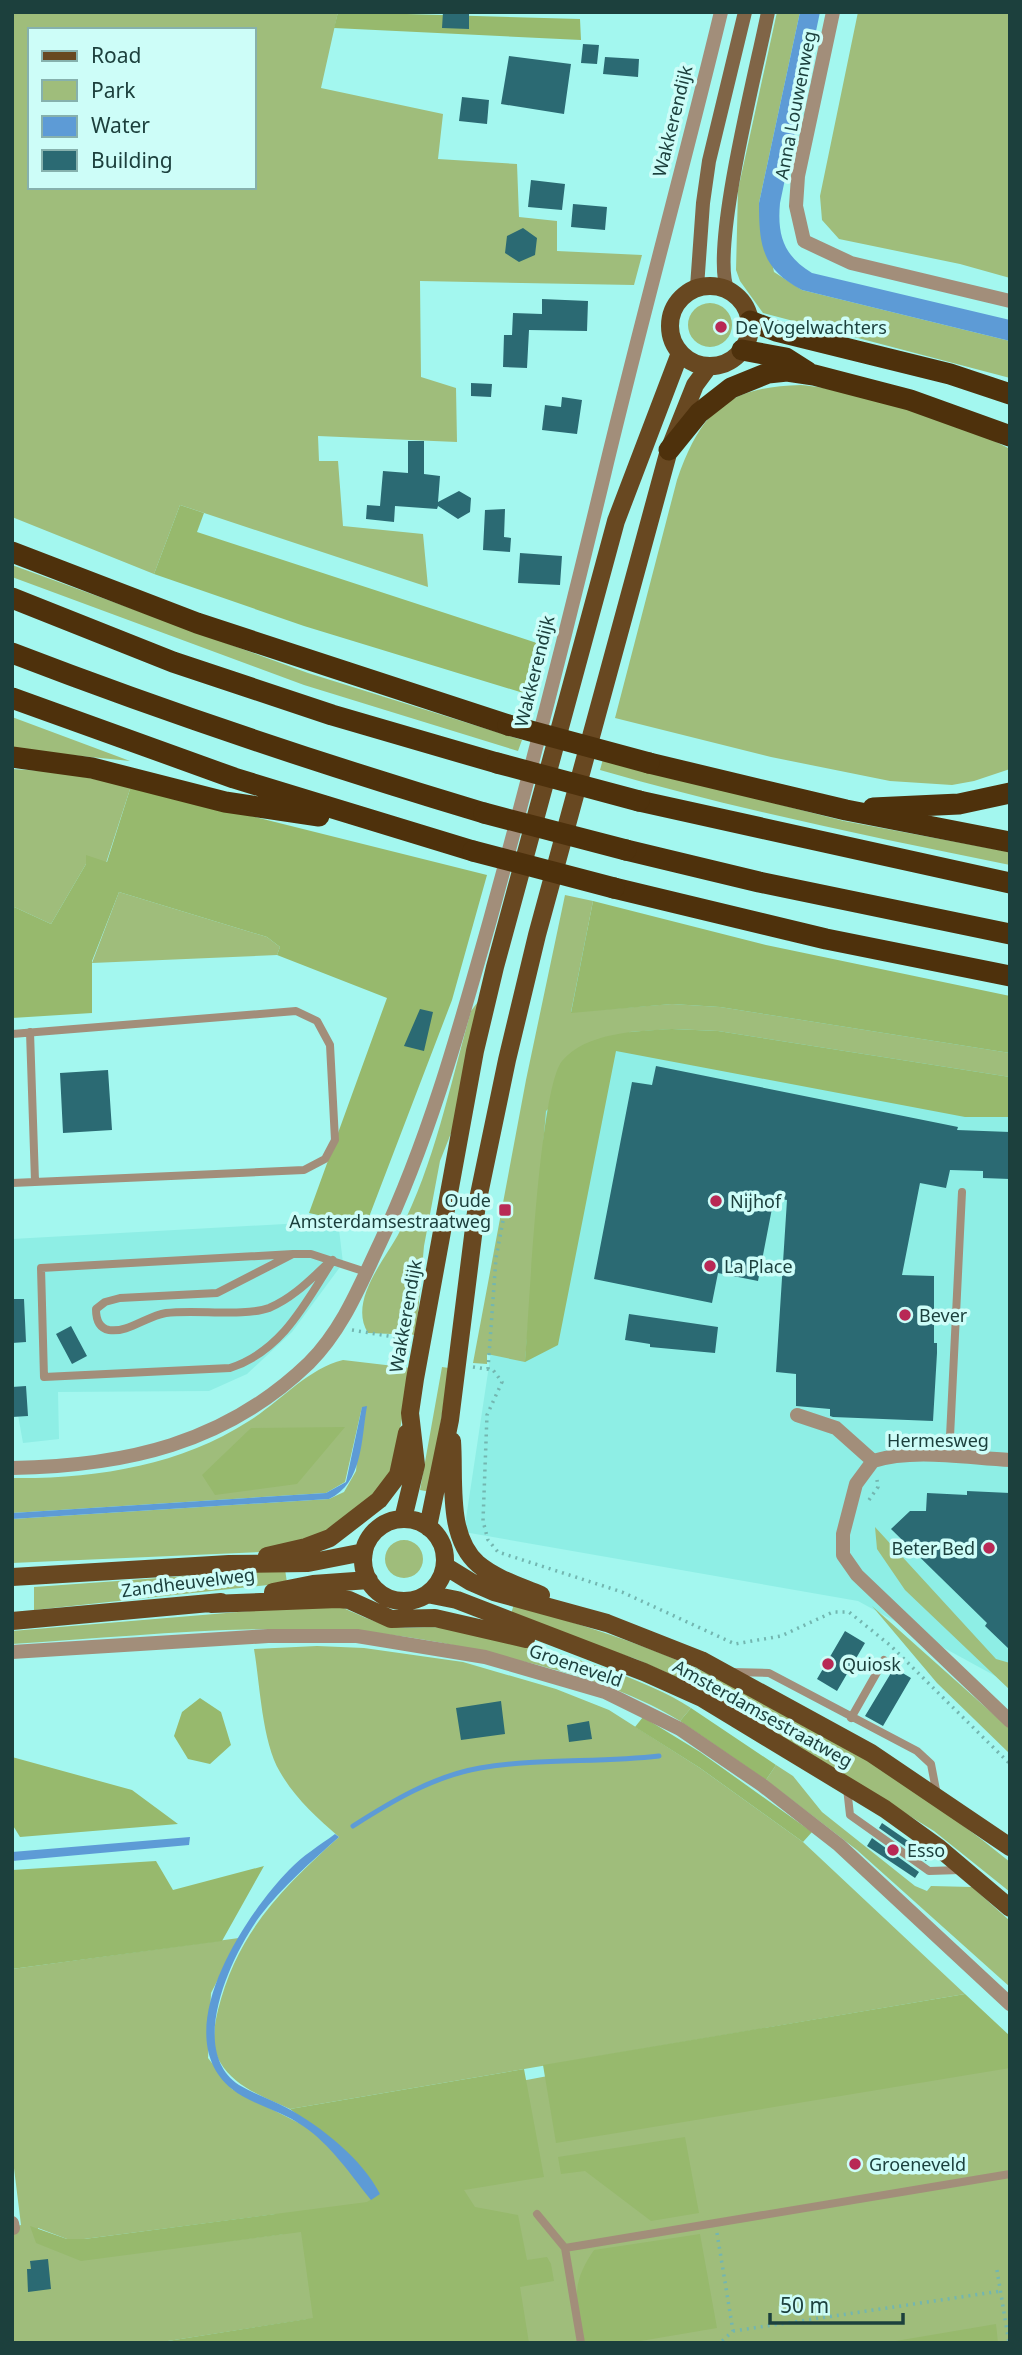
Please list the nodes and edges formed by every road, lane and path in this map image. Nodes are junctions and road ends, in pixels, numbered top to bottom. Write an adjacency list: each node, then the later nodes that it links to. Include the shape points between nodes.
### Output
1 (721, 12): 37 (street, Wakkerendijk, via 549,702 478,963 437,1104)
2 (744, 12): 5 (main road, via 709,161)
3 (768, 12): 6 (main road, via 729,204 723,258)
4 (833, 12): 7 (street, Anna Louwenweg, via 798,176 796,206 804,241 851,263)
5 (697, 287): 6 (main road); 10 (main road, via 680,298 669,319 673,343)
6 (728, 291): 8 (main road, via 744,306)
7 (1010, 301)
8 (750, 321): 9 (main road); 13 (highway)
9 (742, 350): 11 (main road, via 725,363); 12 (highway, via 786,358)
10 (680, 353): 11 (main road); 40 (main road, Wakkerendijk, via 616,521 495,967 475,1051)
11 (709, 366): 15 (main road, via 695,385)
12 (814, 375): 14 (highway, via 958,415); 15 (highway, via 768,373 731,388 699,414)
13 (1010, 394)
14 (1010, 436)
15 (669, 450): 41 (main road, via 507,1060 477,1204)
16 (12, 552): 22 (highway, bridge, via 197,623 508,725)
17 (12, 598): 25 (highway, bridge, via 173,662 497,763 639,801)
18 (12, 653): 26 (highway, bridge, via 173,714 484,813 759,882)
19 (12, 698): 23 (highway, via 234,778)
20 (12, 757): 23 (highway, via 92,768 225,802)
21 (1010, 793): 22 (highway, via 958,804)
22 (846, 810): 24 (highway)
23 (391, 828): 27 (highway, bridge, via 826,939)
24 (1010, 842)
25 (1010, 883)
26 (1010, 934)
27 (1010, 976)
28 (30, 1032): 29 (lane); 30 (lane); 30 (lane, via 296,1011 317,1021 330,1045 335,1140 325,1159 304,1170)
29 (12, 1034)
30 (35, 1181): 31 (lane)
31 (12, 1182)
32 (962, 1192): 46 (lane)
33 (505, 1210): 42 (path, via 496,1258)
34 (293, 1254): 35 (lane); 35 (lane, via 217,1293 120,1298 96,1309 96,1317 109,1330 166,1313 267,1309 297,1292); 35 (lane, via 41,1268 44,1377 229,1368 253,1361 287,1331)
35 (333, 1260): 37 (lane)
36 (417, 1260): 39 (path)
37 (366, 1272): 38 (street, Wakkerendijk)
38 (341, 1324): 39 (path, via 355,1331); 49 (street, via 310,1362 278,1388 175,1447 85,1464)
39 (400, 1338): 40 (path)
40 (422, 1341): 43 (main road, Wakkerendijk)
41 (458, 1365): 42 (path); 45 (main road)
42 (488, 1369): 68 (path, via 502,1382 487,1415 483,1528 498,1552 622,1592 735,1643 781,1636 833,1612 849,1612 891,1646)
43 (410, 1413): 51 (main road, Wakkerendijk, via 416,1465); 54 (main road, via 398,1475 380,1500 348,1527 317,1544)
44 (797, 1415): 48 (street, Hermesweg, via 836,1428)
45 (450, 1420): 52 (main road); 61 (main road, via 455,1511 474,1559 499,1578)
46 (949, 1457): 47 (street, Hermesweg); 48 (street, Hermesweg, via 887,1456)
47 (1010, 1460)
48 (873, 1461): 50 (path, via 878,1487); 67 (street, via 856,1484 843,1534 843,1555 857,1575)
49 (12, 1468)
50 (866, 1503)
51 (402, 1519): 52 (main road); 53 (main road, via 378,1529)
52 (428, 1527): 55 (main road, via 443,1545)
53 (364, 1552): 54 (main road, Zandheuvelweg, via 308,1563); 57 (main road)
54 (229, 1564): 56 (main road, Zandheuvelweg)
55 (446, 1566): 58 (main road); 61 (main road, Amsterdamsestraatweg, via 494,1592)
56 (12, 1577)
57 (369, 1580): 58 (main road, via 391,1599 413,1600); 59 (main road, Zandheuvelweg, via 313,1584)
58 (427, 1594): 63 (main road, Amsterdamsestraatweg, via 450,1598)
59 (211, 1604): 60 (main road, Zandheuvelweg); 63 (main road, via 338,1598 391,1619 435,1618)
60 (12, 1621)
61 (607, 1623): 65 (main road, Amsterdamsestraatweg)
62 (12, 1651): 74 (street, Groeneveld, via 268,1636 357,1636 485,1657 605,1692 680,1729 839,1844)
63 (590, 1653): 69 (main road, Amsterdamsestraatweg, via 702,1698)
64 (884, 1660): 66 (lane)
65 (724, 1672): 66 (lane, via 769,1673); 70 (main road, Amsterdamsestraatweg, via 839,1734)
66 (850, 1718): 70 (lane, via 917,1751 931,1764)
67 (1010, 1721)
68 (1010, 1764)
69 (846, 1784): 72 (main road, Amsterdamsestraatweg); 72 (lane, via 850,1815 929,1871)
70 (937, 1795): 71 (main road, Amsterdamsestraatweg)
71 (1010, 1847)
72 (966, 1870): 73 (main road, Amsterdamsestraatweg)
73 (1010, 1908)
74 (1010, 2004)
75 (1010, 2174): 77 (lane)
76 (537, 2214): 78 (lane)
77 (716, 2225): 78 (lane); 81 (path)
78 (565, 2248): 82 (lane)
79 (997, 2270): 80 (path)
80 (1000, 2291): 81 (path); 84 (path)
81 (733, 2331): 83 (path)
82 (581, 2343)
83 (720, 2343)
84 (1009, 2343)

